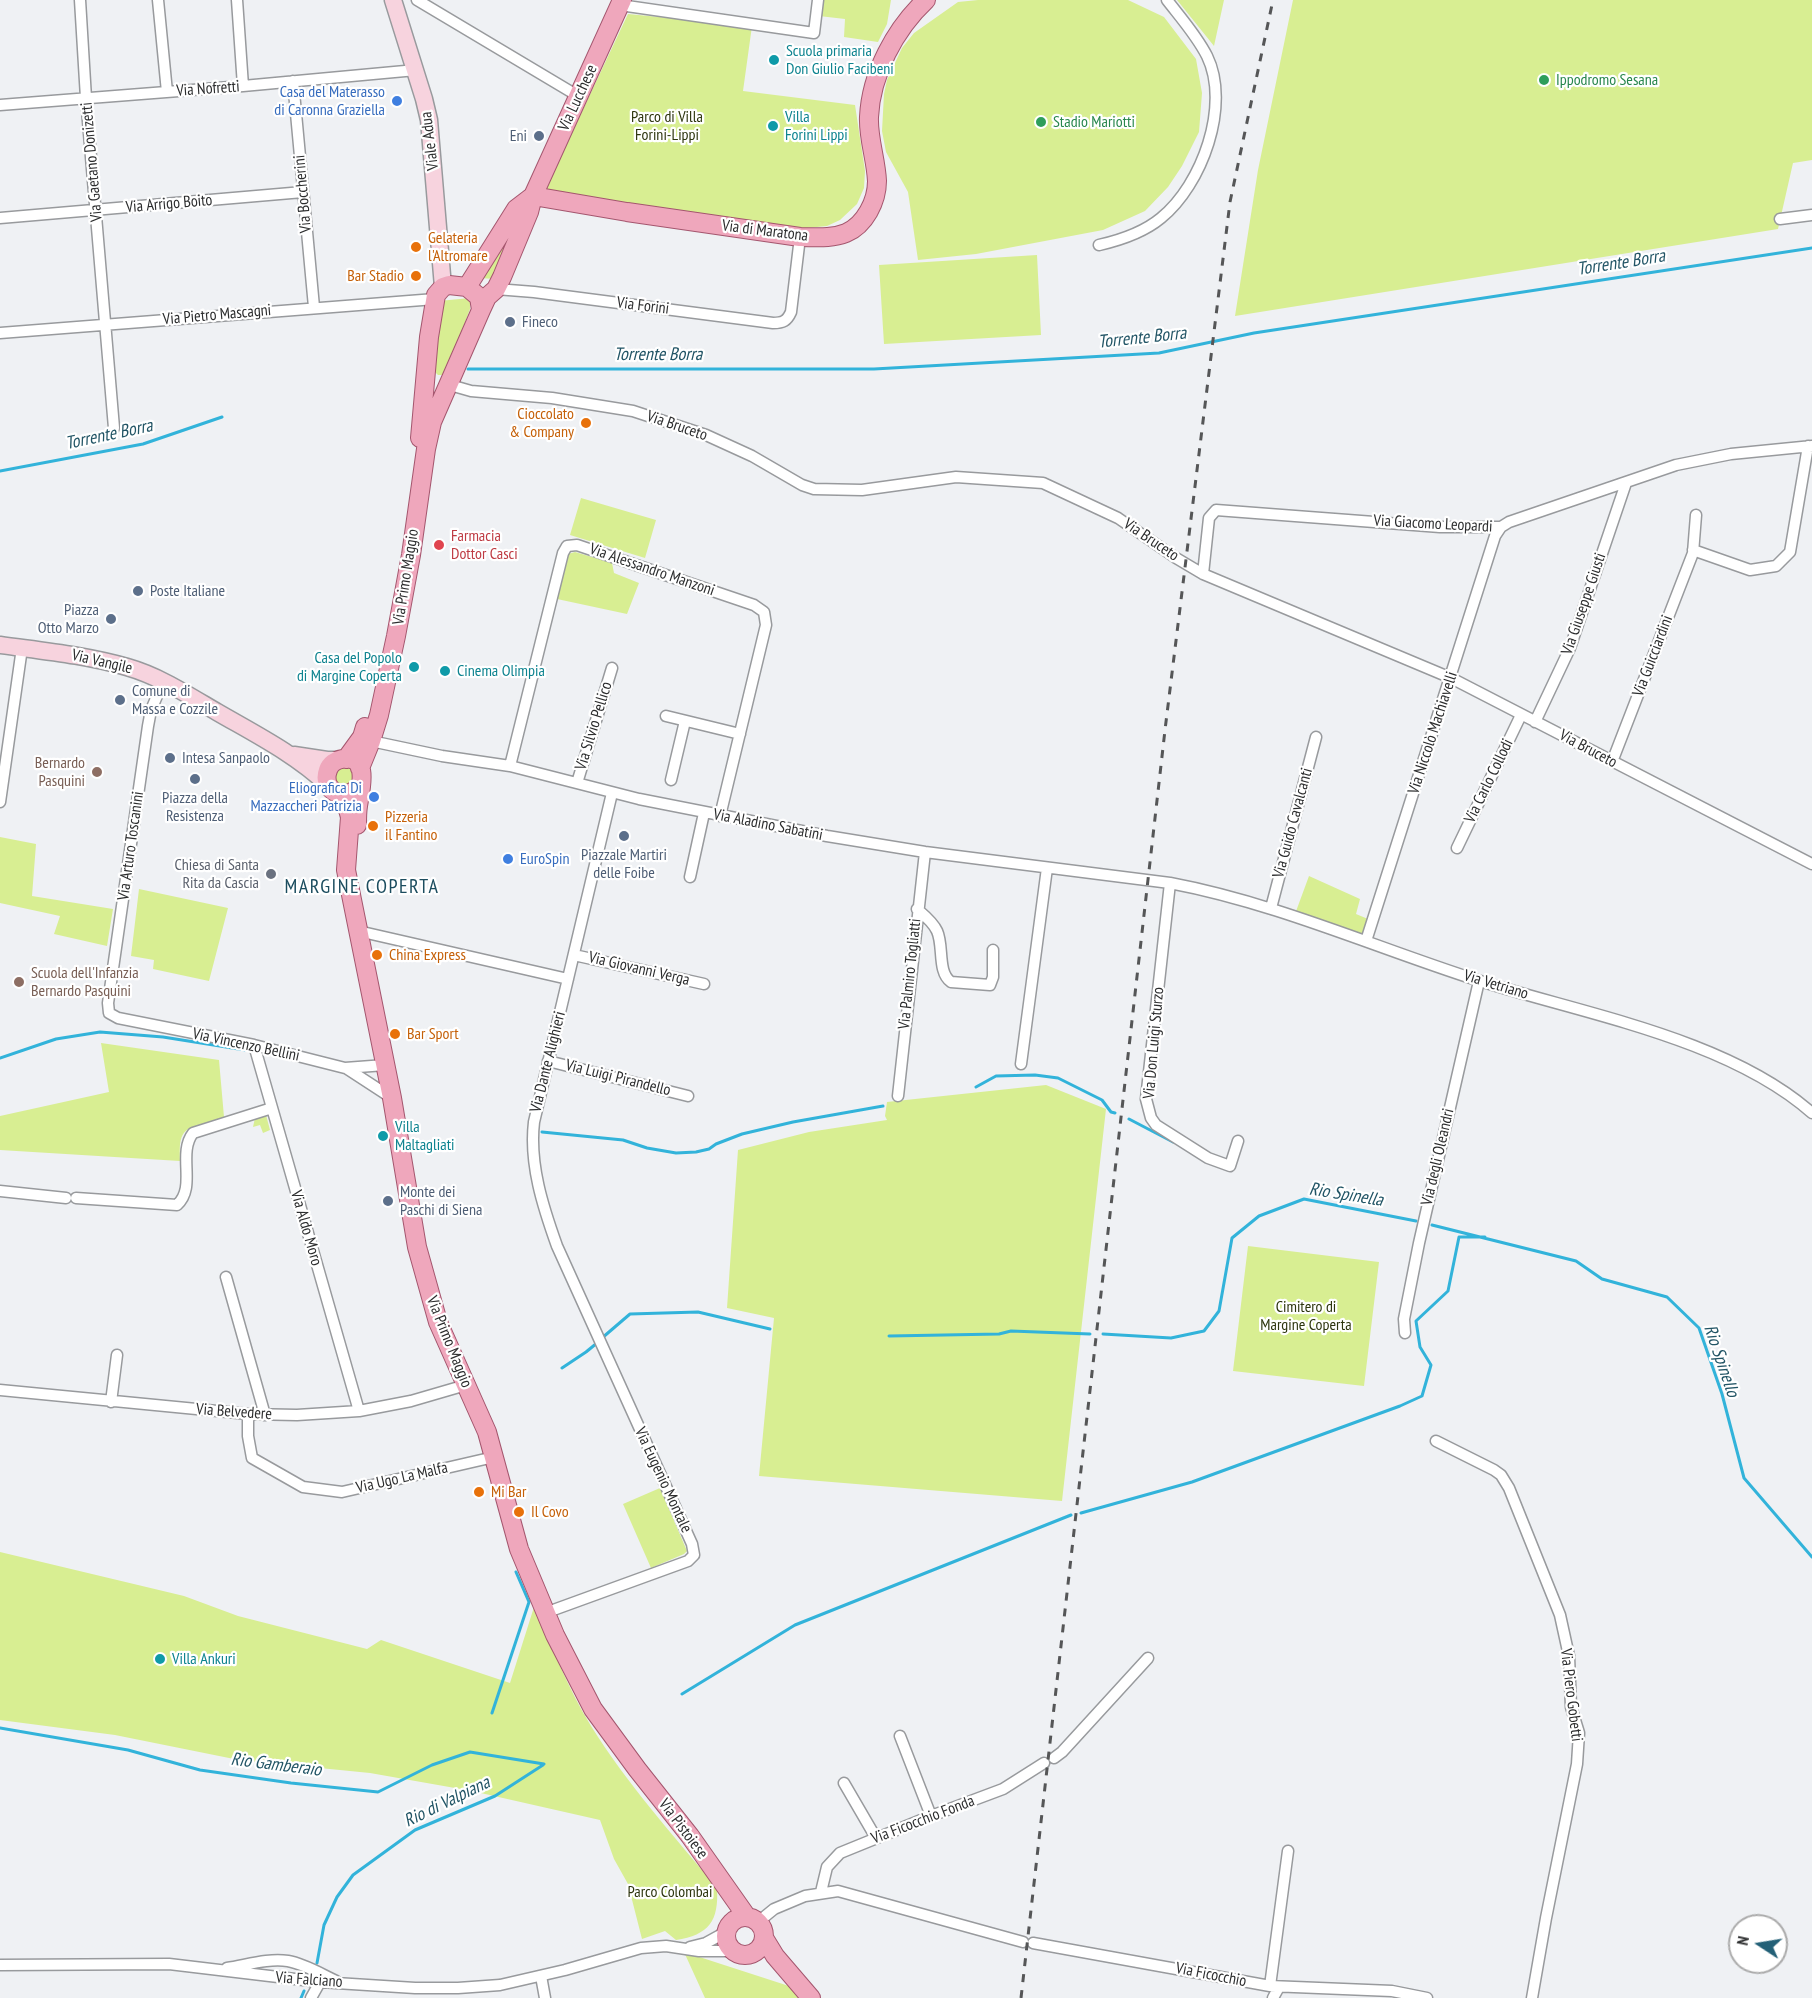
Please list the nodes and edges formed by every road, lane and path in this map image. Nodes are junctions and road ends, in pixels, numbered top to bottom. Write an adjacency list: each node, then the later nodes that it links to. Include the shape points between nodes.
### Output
1 (80, 0): 15 (street, Via Gaetano Donizetti)
2 (159, 0): 13 (street)
3 (237, 0): 12 (street)
4 (393, 0): 10 (street, Viale Adua)
5 (417, 0): 14 (street)
6 (819, 0): 9 (street, via 814,33)
7 (926, 0): 23 (main road, Via di Maratona, via 901,28 873,89 869,117 877,182 873,203 846,233)
8 (1167, 0): 24 (street, via 1208,57 1215,85 1215,114 1208,144 1181,198 1161,218 1140,232)
9 (621, 2): 14 (main road, Via Lucchese)
10 (416, 70): 11 (street, Via Nofretti); 27 (street, Viale Adua, via 432,136)
11 (293, 81): 12 (street, Via Nofretti); 17 (street, Via Boccherini)
12 (243, 86): 13 (street, Via Nofretti)
13 (167, 92): 15 (street, Via Nofretti)
14 (579, 96): 18 (main road, Via Lucchese)
15 (86, 98): 16 (street, Via Nofretti); 19 (street, Via Gaetano Donizetti)
16 (0, 105)
17 (303, 192): 19 (street, Via Arrigo Boito); 28 (street, Via Boccherini)
18 (533, 196): 23 (main road, Via di Maratona); 25 (main road, via 516,209); 26 (main road, Via Lucchese)
19 (97, 211): 21 (street, Via Arrigo Boito); 30 (street, Via Gaetano Donizetti)
20 (1812, 215): 22 (street)
21 (0, 218)
22 (1780, 219)
23 (800, 237): 26 (street, Via Forini, via 791,312 782,323)
24 (1099, 245)
25 (467, 286): 27 (main road, via 456,284); 29 (main road, via 479,297)
26 (496, 289): 29 (main road, Via Lucchese)
27 (439, 293): 28 (street, Via Pietro Mascagni); 32 (main road)
28 (314, 307): 30 (street, Via Pietro Mascagni)
29 (481, 310): 33 (main road)
30 (106, 324): 31 (street, Via Pietro Mascagni); 34 (street, Via Gaetano Donizetti)
31 (0, 333)
32 (425, 377): 33 (main road, via 430,382); 56 (main road, Via Primo Maggio, via 417,470 390,616 364,730)
33 (448, 383): 40 (street, Via Bruceto, via 471,391 633,411 706,435 814,489 862,490 956,477 1043,483 1118,518); 52 (main road, Via Primo Maggio, via 426,449 396,636)
34 (114, 428)
35 (1810, 446): 36 (street, Via Giacomo Leopardi, via 1731,454 1676,465); 39 (street, via 1790,552 1776,566 1749,570)
36 (1626, 483): 38 (street, Via Giacomo Leopardi); 49 (street, Via Giuseppe Giusti, via 1570,648)
37 (1696, 515): 39 (street, Via Guicciardini)
38 (1501, 527): 40 (street, Via Giacomo Leopardi, via 1440,527 1216,510 1209,518); 44 (street, Via Niccolò Machiavelli)
39 (1693, 550): 54 (street, Via Guicciardini)
40 (1203, 573): 44 (street, Via Bruceto)
41 (0, 645): 42 (street, Via Vangile)
42 (22, 648): 45 (street, Via Vangile, via 113,663); 62 (street)
43 (612, 668): 58 (street, Via Silvio Pellico)
44 (1451, 678): 46 (street, Via Bruceto); 75 (street, Via Niccolò Machiavelli)
45 (163, 682): 53 (street, Via Vangile); 81 (street, Via Arturo Toscanini, via 148,726)
46 (1521, 715): 49 (street, Via Bruceto); 65 (street, Via Carlo Collodi)
47 (666, 716): 48 (street)
48 (685, 721): 50 (street); 57 (street)
49 (1535, 722): 54 (street, Via Bruceto)
50 (740, 734): 55 (street, Via Alessandro Manzoni, via 767,621 762,609 570,545 563,553); 64 (street, Via Alessandro Manzoni)
51 (1316, 738): 72 (street, Via Guido Cavalcanti)
52 (371, 741): 55 (street, Via Aladino Sabatini); 56 (main road, Via Primo Maggio)
53 (291, 754): 56 (street); 59 (street)
54 (1612, 762): 67 (street, Via Bruceto)
55 (510, 766): 58 (street, Via Aladino Sabatini)
56 (351, 768): 59 (main road, via 328,770); 61 (main road, via 352,793); 71 (main road, via 358,808)
57 (671, 780)
58 (577, 783): 60 (street, Via Aladino Sabatini)
59 (328, 784): 61 (main road)
60 (612, 793): 63 (street, Via Aladino Sabatini); 77 (street, Via Dante Alighieri)
61 (344, 795): 71 (main road, Via Primo Maggio, via 350,817 345,866)
62 (0, 802)
63 (704, 813): 64 (street, Via Aladino Sabatini); 69 (street)
64 (720, 816): 66 (street, Via Aladino Sabatini)
65 (1457, 848)
66 (925, 852): 68 (street, Via Aladino Sabatini); 73 (street, Via Palmiro Togliatti)
67 (1812, 864)
68 (1047, 868): 70 (street, Via Aladino Sabatini); 84 (street)
69 (690, 877)
70 (1170, 883): 72 (street, Via Vetriano); 92 (street, Via Don Luigi Sturzo, via 1146,1099 1150,1118 1208,1158 1230,1166)
71 (350, 884): 74 (main road, Via Primo Maggio)
72 (1270, 908): 75 (street, Via Vetriano)
73 (917, 909): 76 (street, via 938,933 948,981 990,985); 88 (street, Via Palmiro Togliatti)
74 (358, 931): 78 (street); 85 (main road, Via Primo Maggio)
75 (1366, 941): 79 (street, Via Vetriano)
76 (993, 950)
77 (574, 955): 78 (street, Via Dante Alighieri); 80 (street, Via Giovanni Verga)
78 (568, 979): 83 (street, Via Dante Alighieri)
79 (1479, 981): 91 (street, Via Vetriano, via 1672,1038 1762,1078); 96 (street, Via degli Oleandri, via 1419,1243 1404,1319)
80 (704, 984)
81 (109, 1012): 82 (street, Via Vincenzo Bellini, via 118,1018)
82 (254, 1045): 86 (street, Via Vincenzo Bellini); 90 (street, Via Aldo Moro)
83 (548, 1061): 87 (street, Via Luigi Pirandello); 95 (street, Via Dante Alighieri, via 532,1131 538,1184 557,1246)
84 (1021, 1064)
85 (385, 1065): 86 (street, Via Vincenzo Bellini); 89 (main road, Via Primo Maggio)
86 (345, 1068): 89 (street)
87 (688, 1096)
88 (897, 1096)
89 (392, 1098): 98 (main road, Via Primo Maggio, via 417,1247 438,1322)
90 (272, 1108): 93 (street, via 193,1133 187,1146 185,1195 177,1206); 101 (street, Via Aldo Moro)
91 (1812, 1113)
92 (1238, 1141)
93 (0, 1191)
94 (226, 1277): 103 (street)
95 (592, 1326): 106 (street, Via Eugenio Montale, via 694,1554 687,1561)
96 (1405, 1333)
97 (117, 1355): 100 (street)
98 (466, 1385): 101 (street, Via Belvedere); 105 (main road, Via Primo Maggio)
99 (0, 1390): 100 (street, Via Belvedere)
100 (111, 1402): 102 (street, Via Belvedere)
101 (359, 1411): 103 (street, Via Belvedere)
102 (248, 1414): 103 (street, Via Belvedere); 105 (street, Via Ugo La Malfa, via 252,1458 303,1487 342,1492)
103 (265, 1415)
104 (1436, 1441): 129 (street, Via Piero Gobetti, via 1501,1475 1560,1615 1569,1656 1571,1707 1578,1725 1577,1764)
105 (494, 1457): 106 (main road, Via Primo Maggio, via 519,1549)
106 (545, 1613): 109 (main road, Via Primo Maggio, via 593,1709)
107 (1148, 1658): 111 (street, Via Ficocchio Fonda, via 1062,1752 1009,1787)
108 (900, 1736): 111 (street)
109 (637, 1769): 115 (main road, Via Pistoiese, via 727,1890 731,1908)
110 (844, 1783): 112 (street)
111 (930, 1816): 112 (street, Via Ficocchio Fonda)
112 (876, 1838): 114 (street, Via Ficocchio Fonda, via 835,1856 826,1867)
113 (1288, 1851): 123 (street)
114 (821, 1892): 115 (street, Via Ficocchio, via 793,1900); 123 (street, Via Ficocchio, via 844,1892 1028,1943)
115 (745, 1927): 116 (street, Via Falciano); 117 (main road, Via Pistoiese, via 727,1942); 117 (main road, via 757,1951); 124 (main road)
116 (686, 1947): 117 (street, Via Falciano); 120 (street, Via Falciano, via 641,1948)
117 (740, 1953): 124 (main road)
118 (0, 1965): 119 (street, Via Falciano, via 169,1964)
119 (221, 1970): 121 (street, Via Falciano); 122 (street, via 285,1961)
120 (541, 1976): 122 (street, Via Falciano, via 500,1985 458,1988); 126 (street)
121 (320, 1982): 122 (street, Via Falciano); 125 (street)
122 (340, 1983)
123 (1274, 1986): 127 (street); 128 (street, Via Ficocchio, via 1381,1991)
124 (806, 1991)
125 (311, 1998)
126 (545, 1998)
127 (1273, 1998)
128 (1427, 1998)
129 (1532, 1998)

